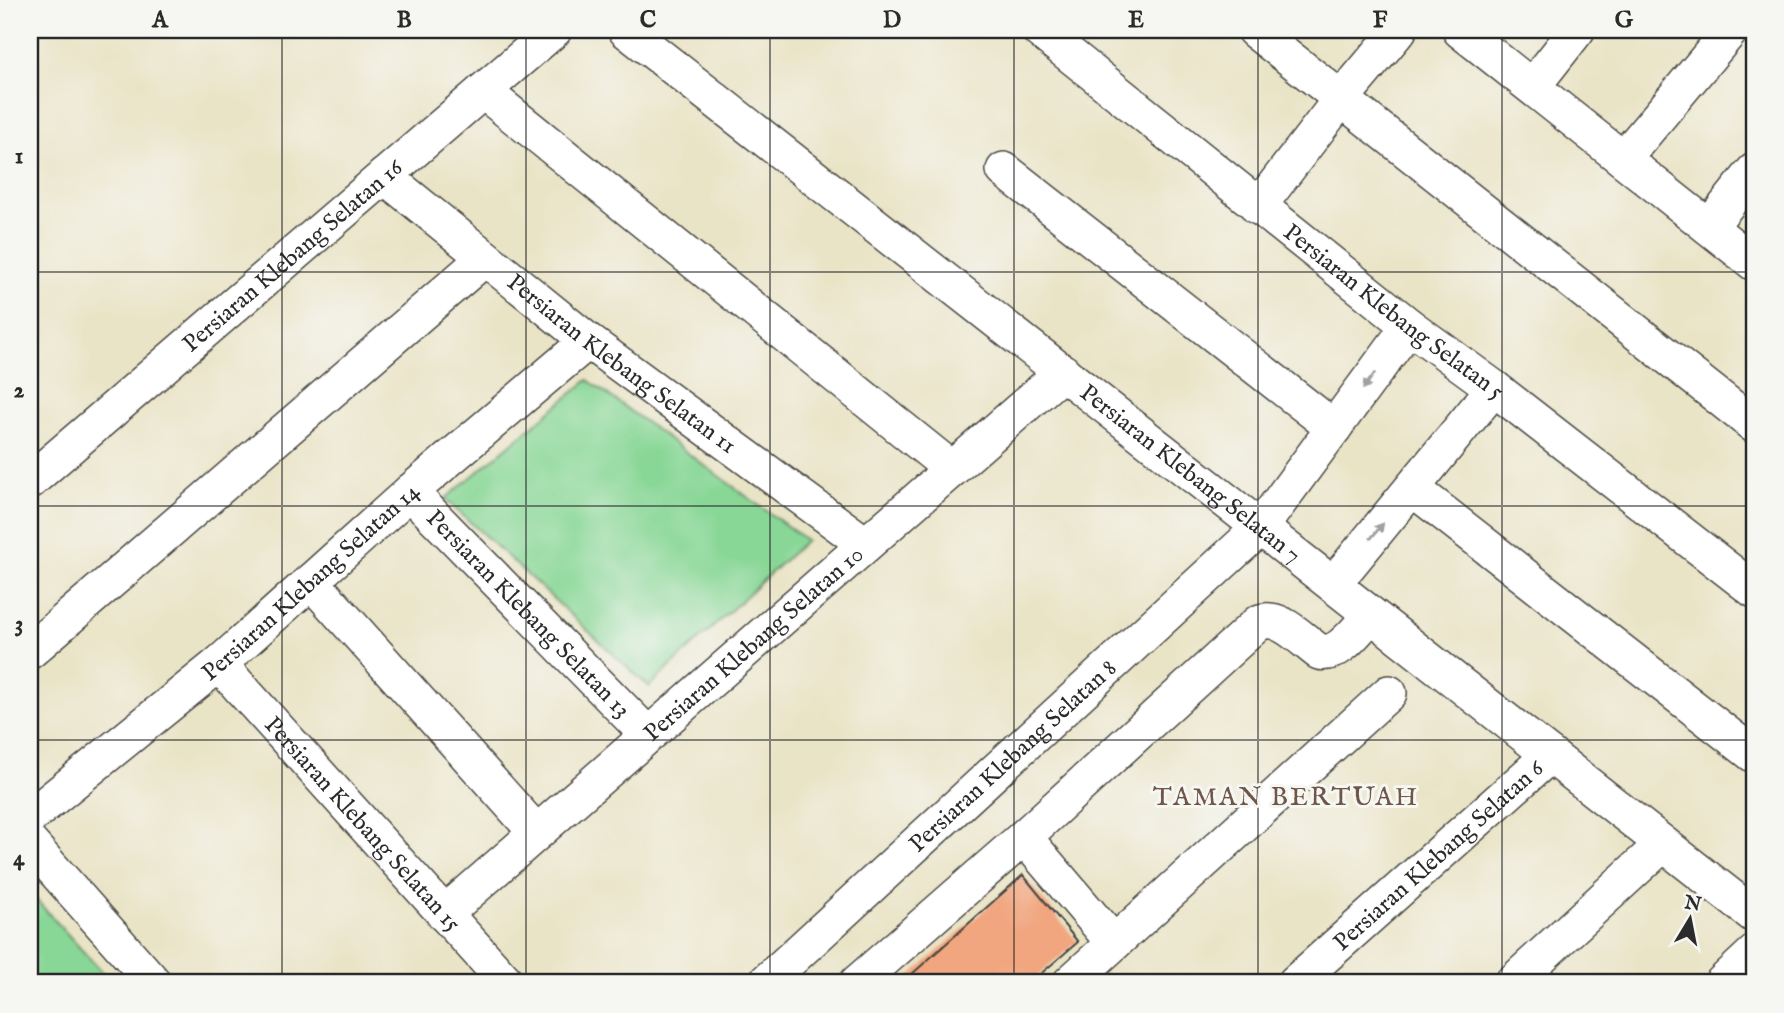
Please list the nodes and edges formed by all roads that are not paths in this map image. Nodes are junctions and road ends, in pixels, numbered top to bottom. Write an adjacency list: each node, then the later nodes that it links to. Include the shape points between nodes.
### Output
1 (554, 30): 10 (street, Persiaran Klebang Selatan 16)
2 (626, 30): 22 (street, Persiaran Klebang Selatan 7)
3 (1039, 30): 16 (street, Persiaran Klebang Selatan 5)
4 (1254, 30): 11 (street)
5 (1399, 30): 11 (street)
6 (1460, 30): 9 (street)
7 (1577, 30): 9 (street)
8 (1731, 30): 12 (street)
9 (1533, 86): 12 (street)
10 (483, 91): 15 (street, Persiaran Klebang Selatan 16); 26 (street)
11 (1341, 99): 16 (street); 24 (street)
12 (1623, 159): 17 (street)
13 (1004, 170): 25 (street)
14 (1754, 171): 17 (street)
15 (384, 176): 18 (street, Persiaran Klebang Selatan 11); 27 (street, Persiaran Klebang Selatan 16)
16 (1258, 207): 20 (street, Persiaran Klebang Selatan 5)
17 (1709, 227): 19 (street)
18 (485, 258): 21 (street, Persiaran Klebang Selatan 11); 36 (street)
19 (1754, 263)
20 (1409, 326): 23 (street, Persiaran Klebang Selatan 5); 25 (street, Persiaran Klebang Selatan 8, one-way to 25)
21 (587, 341): 29 (street, Persiaran Klebang Selatan 14); 31 (street, Persiaran Klebang Selatan 11)
22 (1063, 372): 26 (street, Persiaran Klebang Selatan 10); 30 (street, Persiaran Klebang Selatan 7)
23 (1493, 388): 28 (street); 34 (street, Persiaran Klebang Selatan 5)
24 (1754, 425)
25 (1334, 428): 30 (street, Persiaran Klebang Selatan 8)
26 (952, 468): 31 (street, Persiaran Klebang Selatan 10)
27 (30, 481)
28 (1413, 489): 33 (street, one-way to 28); 41 (street)
29 (411, 492): 32 (street, Persiaran Klebang Selatan 14); 39 (street, Persiaran Klebang Selatan 13)
30 (1260, 528): 33 (street, Persiaran Klebang Selatan 7); 53 (street, Persiaran Klebang Selatan 8)
31 (865, 544): 39 (street, Persiaran Klebang Selatan 10)
32 (311, 581): 37 (street, Persiaran Klebang Selatan 14); 43 (street)
33 (1334, 583): 35 (street, Persiaran Klebang Selatan 7)
34 (1754, 590)
35 (1371, 615): 40 (street, Persiaran Klebang Selatan 7); 44 (street, via 1334,652 1325,653 1279,623 1266,619 1258,623)
36 (30, 651)
37 (219, 664): 42 (street, Persiaran Klebang Selatan 14); 47 (street, Persiaran Klebang Selatan 15)
38 (1389, 693): 49 (street)
39 (647, 734): 43 (street, Persiaran Klebang Selatan 10)
40 (1549, 755): 46 (street, Persiaran Klebang Selatan 7); 56 (street, Persiaran Klebang Selatan 6)
41 (1754, 755)
42 (30, 817)
43 (536, 832): 47 (street, Persiaran Klebang Selatan 10)
44 (1024, 837): 49 (street); 54 (street)
45 (30, 843): 51 (street)
46 (1663, 844): 48 (street, Persiaran Klebang Selatan 7); 57 (street)
47 (444, 914): 52 (street, Persiaran Klebang Selatan 15)
48 (1754, 915)
49 (1114, 943): 55 (street)
50 (1754, 953): 58 (street)
51 (154, 983)
52 (508, 983)
53 (765, 983)
54 (856, 983)
55 (1070, 983)
56 (1295, 983)
57 (1512, 983)
58 (1722, 983)

